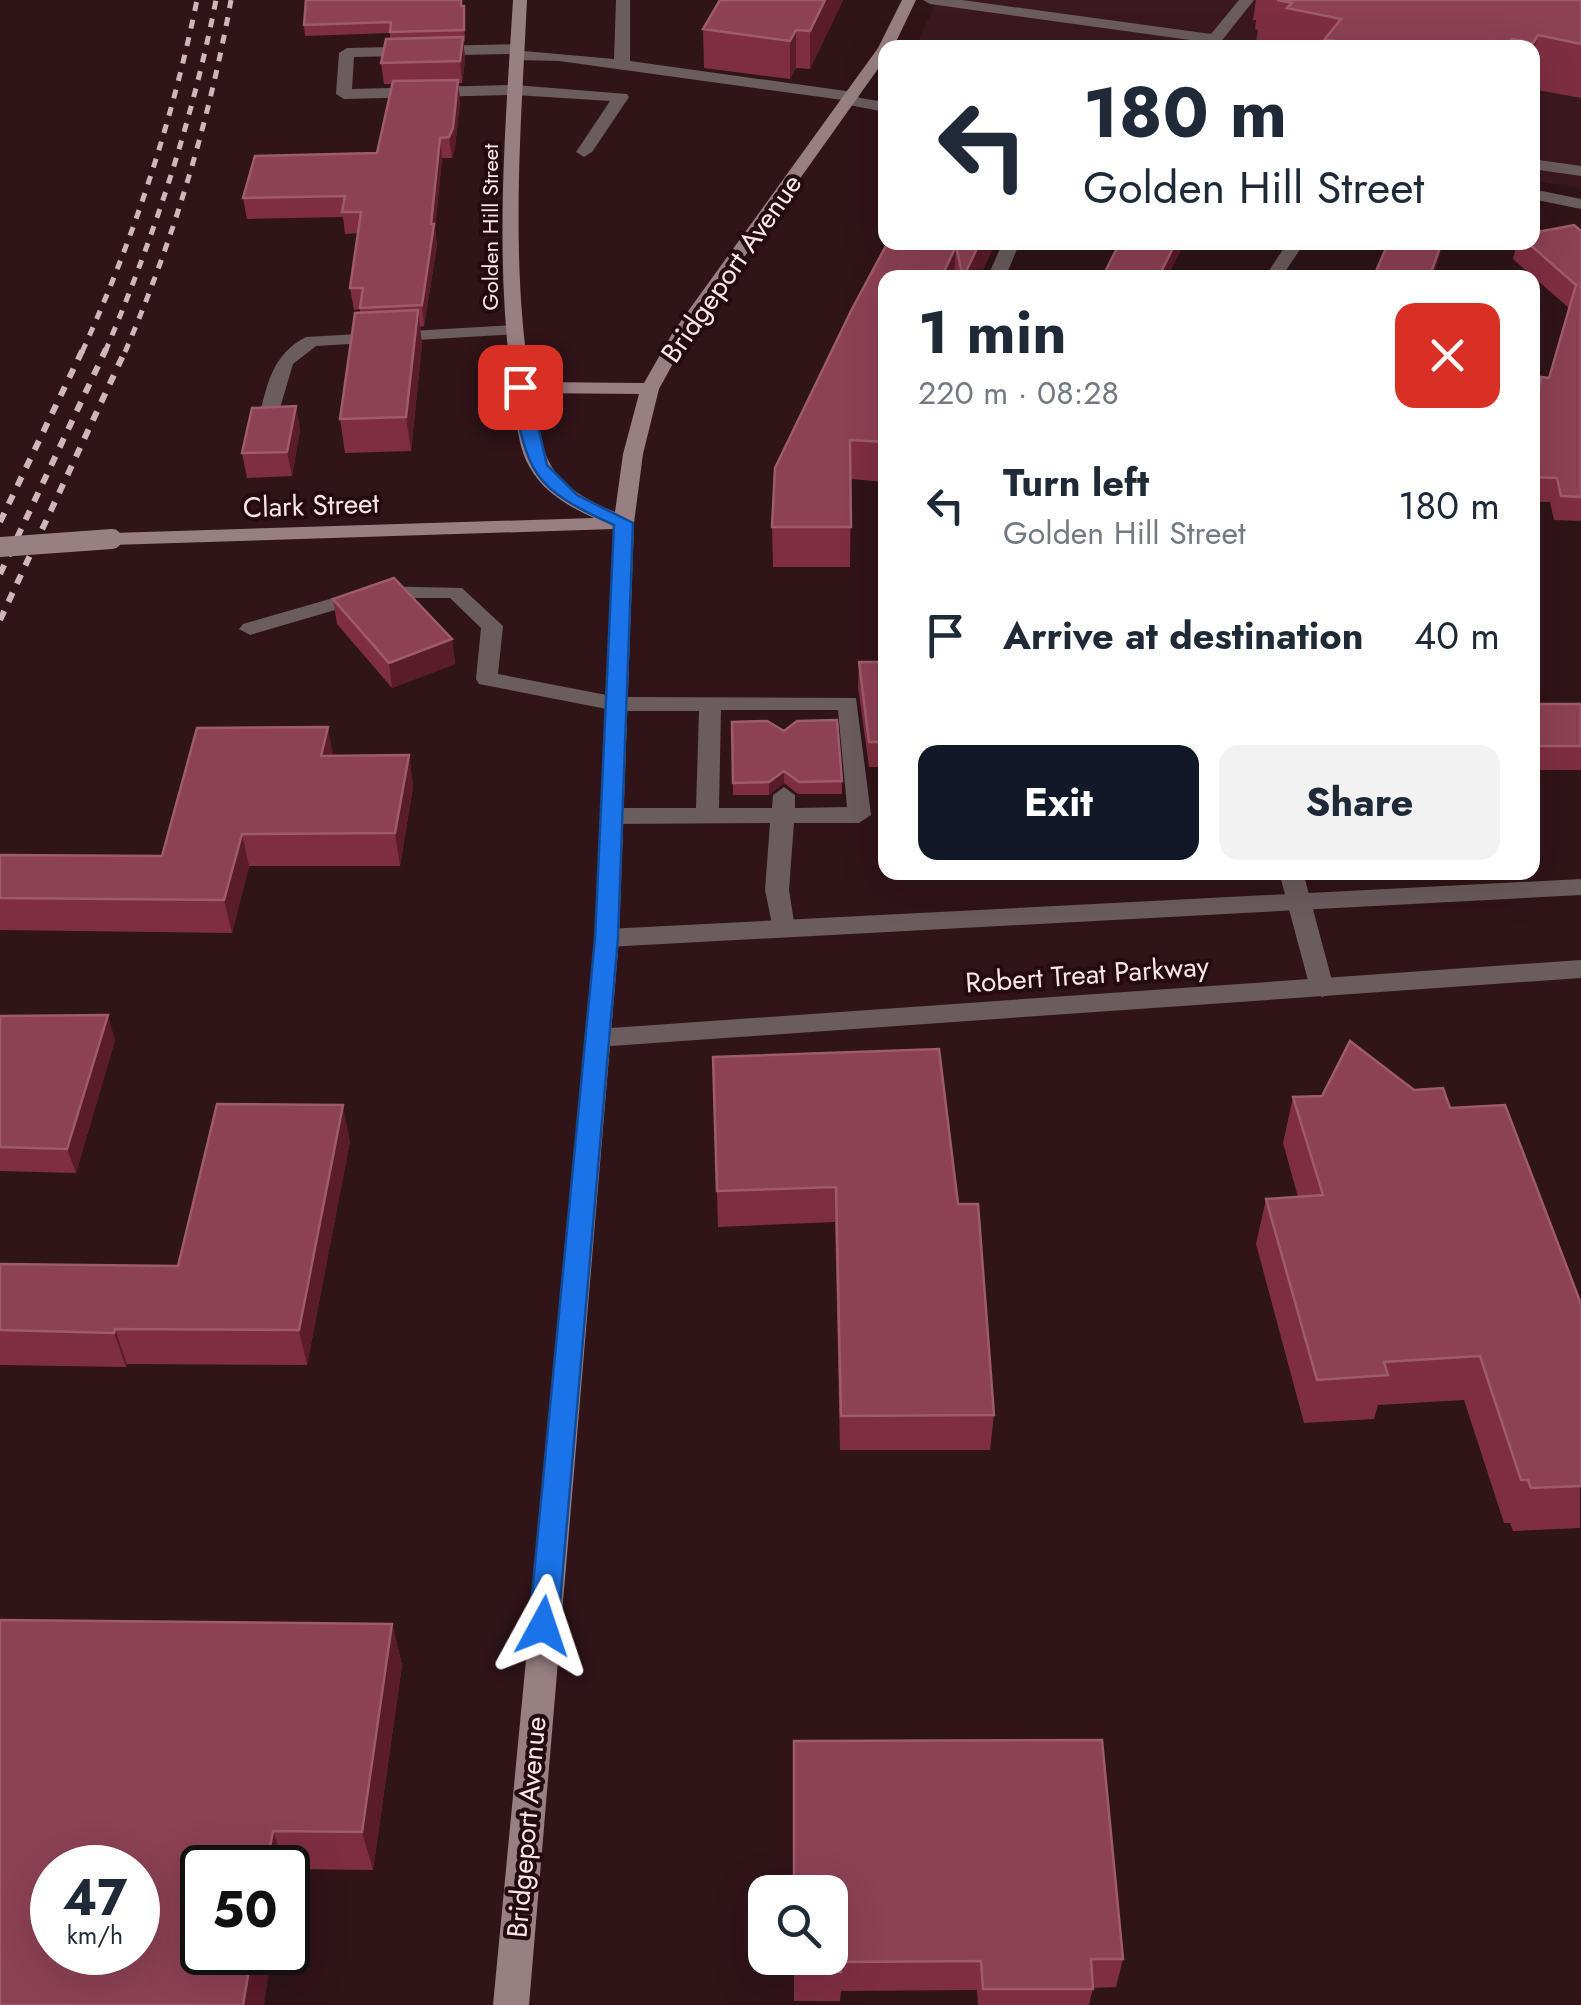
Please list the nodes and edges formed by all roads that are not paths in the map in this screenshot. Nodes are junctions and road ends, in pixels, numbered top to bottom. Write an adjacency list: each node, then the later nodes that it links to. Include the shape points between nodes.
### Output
1 (520, 0): 9 (main road, Golden Hill Street)
2 (622, 0): 11 (street)
3 (909, 0): 6 (main road, Bridgeport Avenue)
4 (930, 0): 7 (street)
5 (1247, 0): 8 (street)
6 (889, 40)
7 (1191, 40)
8 (1214, 40)
9 (517, 52): 11 (street); 12 (main road, Golden Hill Street); 12 (street, via 347,53 344,94)
10 (878, 58): 13 (main road, Bridgeport Avenue)
11 (622, 65): 13 (street)
12 (515, 90): 15 (street, via 621,98); 20 (main road, Golden Hill Street)
13 (851, 99): 14 (street); 22 (main road, Bridgeport Avenue, via 700,304)
14 (878, 105)
15 (584, 152)
16 (1540, 165): 17 (street)
17 (1581, 171)
18 (1540, 196): 19 (street)
19 (1581, 204)
20 (514, 330): 21 (main road, Golden Hill Street); 23 (street, via 312,340 284,359)
21 (520, 387): 22 (main road); 24 (main road, Golden Hill Street, via 539,468 570,499)
22 (650, 389): 24 (main road, Bridgeport Avenue)
23 (268, 421)
24 (624, 523): 25 (main road, Clark Street, bridge); 29 (main road, Bridgeport Avenue)
25 (0, 547)
26 (250, 629): 29 (street, via 376,592 455,592 492,626 487,679)
27 (710, 703): 28 (street); 29 (street); 33 (street)
28 (781, 703): 30 (street); 31 (street, via 848,703 859,815)
29 (617, 704): 32 (main road, Bridgeport Avenue)
30 (782, 734)
31 (784, 806): 33 (street); 37 (street, via 777,890)
32 (613, 816): 33 (street); 38 (main road, Bridgeport Avenue)
33 (707, 817)
34 (1292, 880): 36 (street)
35 (1581, 887): 36 (street)
36 (1296, 900): 37 (street); 40 (street)
37 (783, 928): 38 (street)
38 (606, 938): 41 (main road, Bridgeport Avenue)
39 (1581, 969): 40 (street, Robert Treat Parkway)
40 (1322, 988): 41 (street, Robert Treat Parkway)
41 (597, 1038): 42 (main road, Bridgeport Avenue)
42 (511, 2005)

